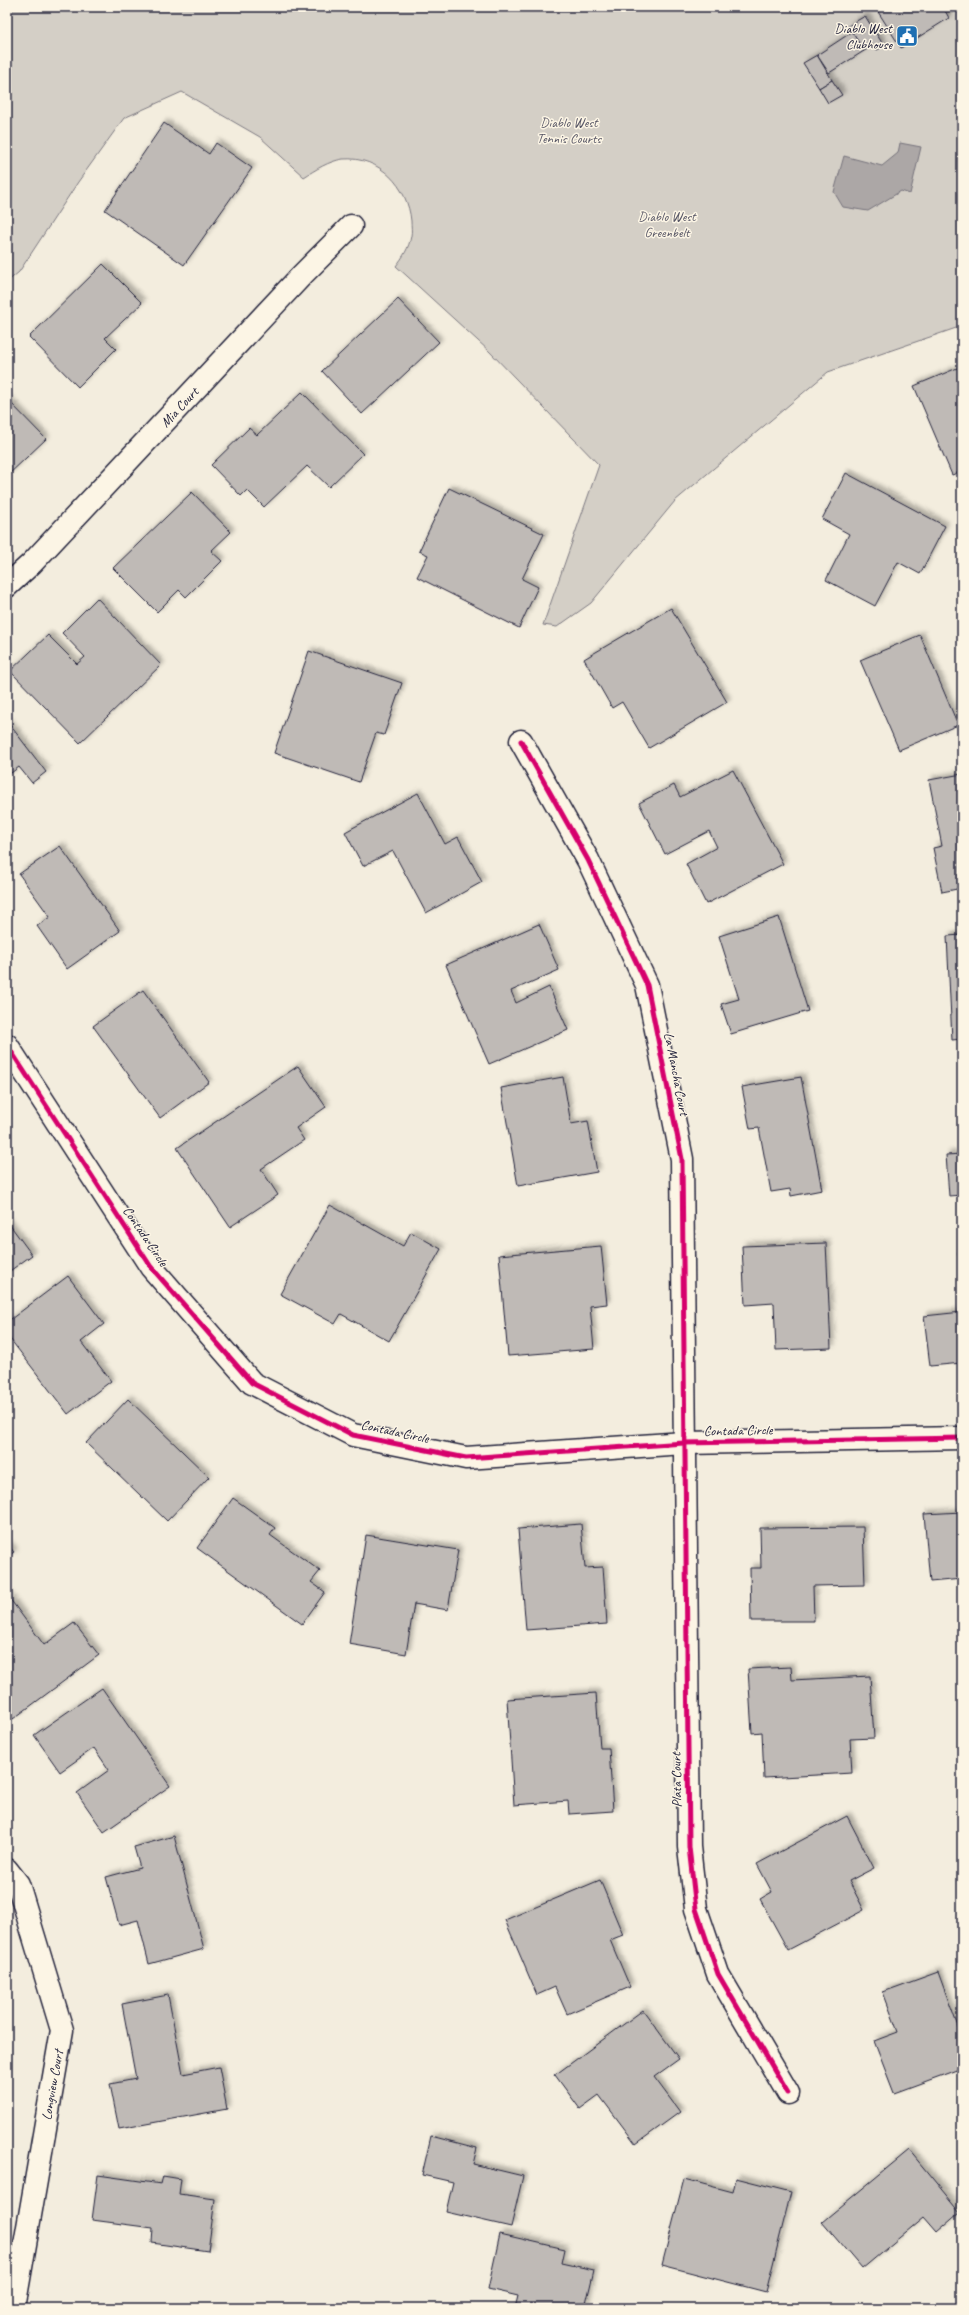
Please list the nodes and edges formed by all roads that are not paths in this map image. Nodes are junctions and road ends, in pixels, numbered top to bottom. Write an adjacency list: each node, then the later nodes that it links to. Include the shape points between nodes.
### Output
1 (351, 226): 2 (street, Mia Court, via 302,274 38,558)
2 (7, 586)
3 (521, 742): 6 (street, La Mancha Court, via 588,860 647,985 682,1159)
4 (7, 1045): 6 (street, Contada Circle, via 151,1267 252,1383 353,1435 466,1458)
5 (962, 1438): 6 (street, Contada Circle)
6 (684, 1443): 8 (street, Plata Court, via 689,1847 696,1909 718,1974)
7 (7, 1870): 9 (street, Longview Court, via 18,1884 62,2030)
8 (788, 2093)
9 (14, 2308)

